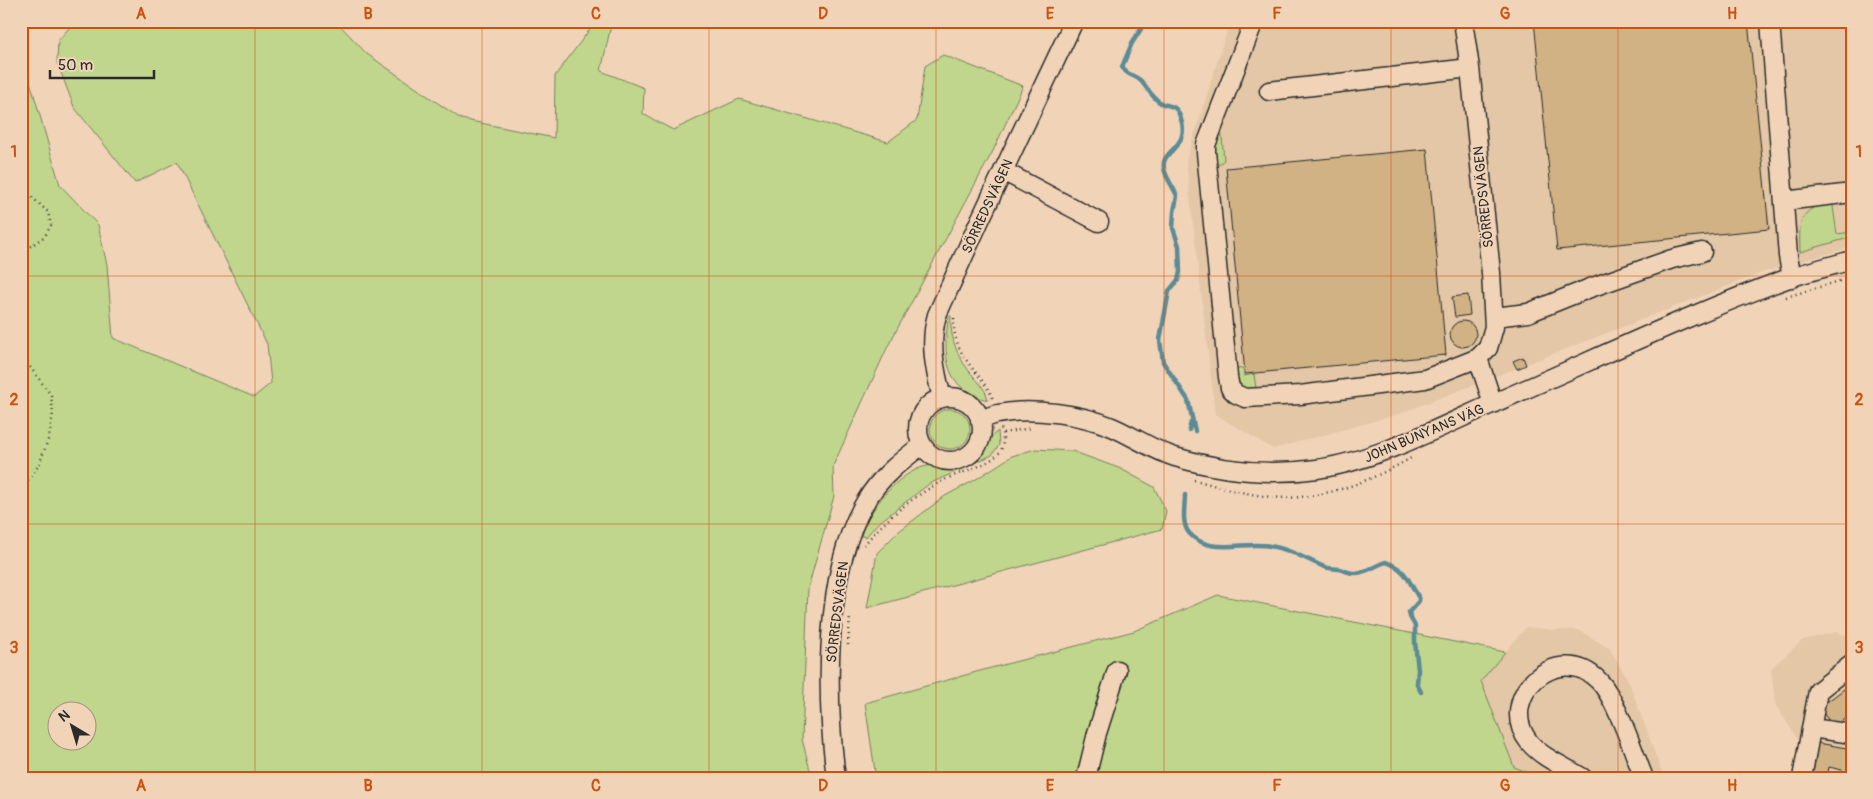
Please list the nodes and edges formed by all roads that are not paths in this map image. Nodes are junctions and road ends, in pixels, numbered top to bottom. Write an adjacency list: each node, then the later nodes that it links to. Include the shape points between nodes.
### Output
1 (1074, 21): 7 (street, SÖRREDSVÄGEN)
2 (1254, 21): 15 (street, via 1206,144 1230,388 1245,398 1310,394 1425,379)
3 (1463, 21): 5 (street, SÖRREDSVÄGEN)
4 (1770, 21): 9 (street)
5 (1470, 68): 6 (street); 14 (street, SÖRREDSVÄGEN)
6 (1269, 91)
7 (1003, 171): 10 (street); 16 (street, SÖRREDSVÄGEN, via 934,324 933,349)
8 (1852, 193): 9 (street)
9 (1784, 201): 13 (street)
10 (1099, 222)
11 (1702, 252): 14 (street, via 1663,262 1528,313)
12 (1852, 260): 13 (street, JOHN BUNYANS VÄG)
13 (1792, 278): 17 (street, JOHN BUNYANS VÄG, via 1723,304)
14 (1494, 317): 15 (street, SÖRREDSVÄGEN, via 1488,348)
15 (1480, 363): 17 (street)
16 (942, 398): 18 (street, via 966,401); 19 (street, via 929,405 921,417 918,431)
17 (1493, 404): 18 (street, JOHN BUNYANS VÄG, via 1362,459 1286,474 1222,469 1172,456 1110,427 1075,416 1033,412 998,414)
18 (980, 420): 19 (street, via 982,431 978,442 972,452 962,458 940,459)
19 (922, 444): 24 (street, SÖRREDSVÄGEN, via 894,466 867,499 853,525 843,556 836,594 830,674)
20 (1852, 664): 22 (street, via 1818,691)
21 (1116, 670): 25 (street)
22 (1812, 728): 23 (street); 28 (street)
23 (1852, 734)
24 (836, 778)
25 (1086, 778)
26 (1583, 778): 27 (street, via 1539,751 1529,742 1522,725 1520,713 1526,689 1551,669 1579,669 1593,675 1602,684)
27 (1644, 778)
28 (1802, 778)

